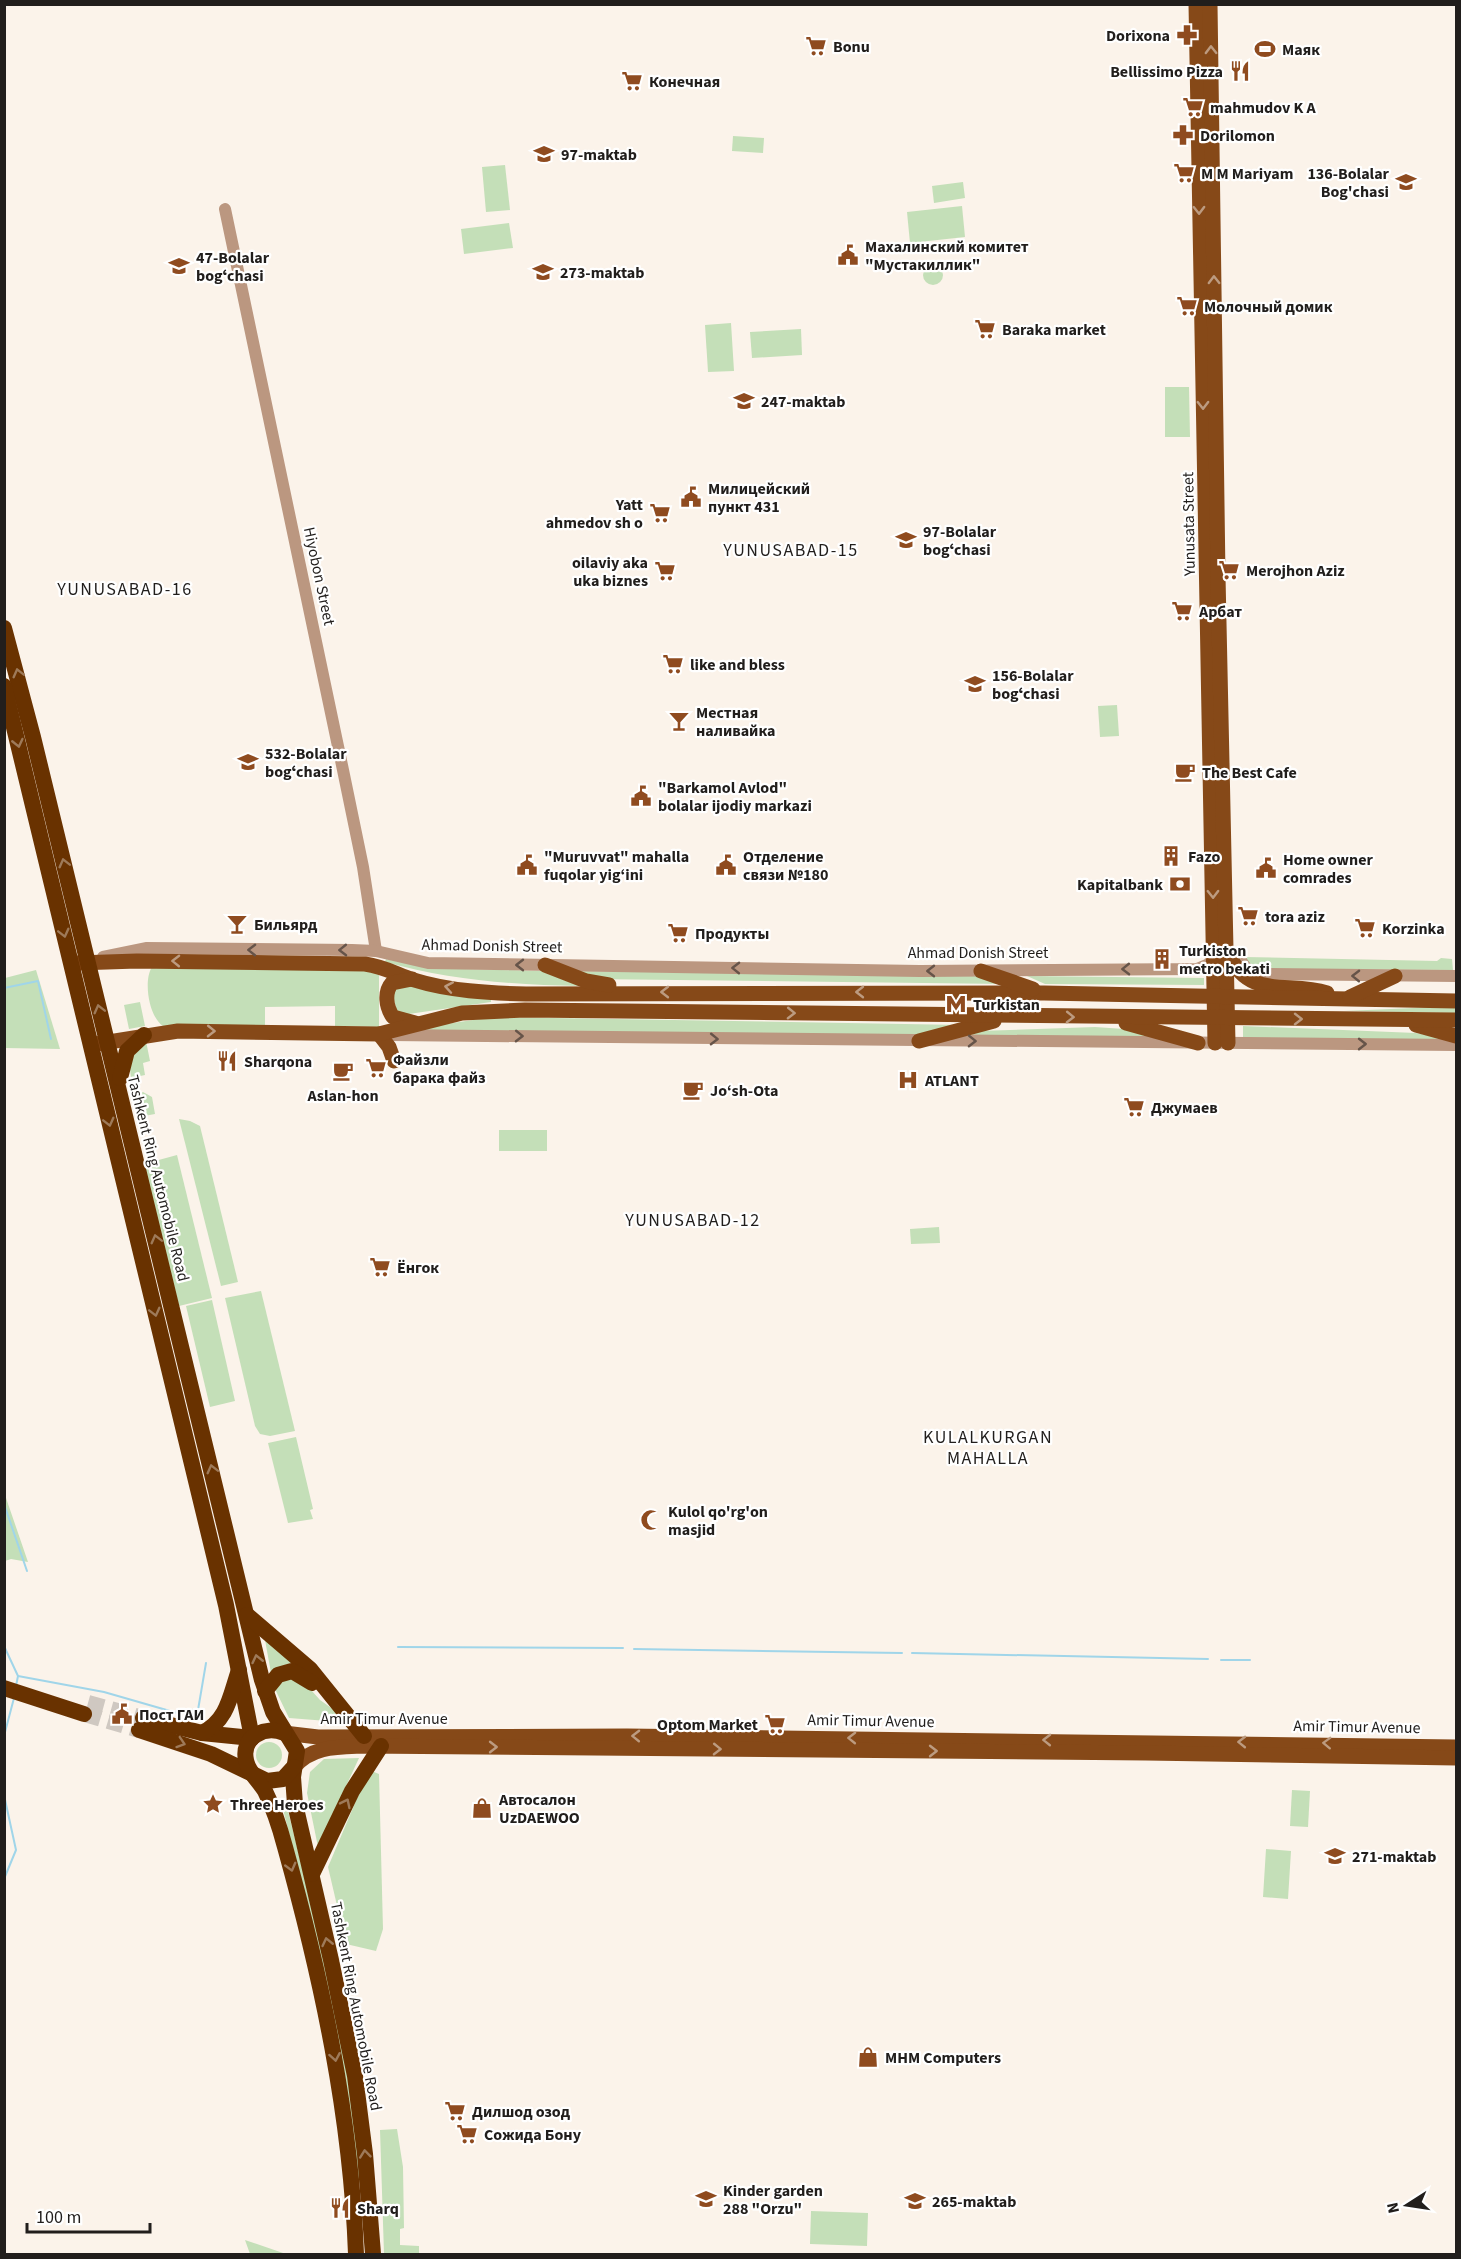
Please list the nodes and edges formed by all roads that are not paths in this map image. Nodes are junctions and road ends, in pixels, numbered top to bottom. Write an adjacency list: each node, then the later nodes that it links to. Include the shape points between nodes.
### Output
1 (1196, 4): 7 (main road, Yunusata Street, one-way to 7)
2 (1210, 4): 6 (main road, Yunusata Street, one-way to 2)
3 (225, 209): 9 (street, Hiyobon Street, via 350,802)
4 (4, 628): 10 (highway, Tashkent Ring Automobile Road, one-way to 4)
5 (4, 686): 10 (highway, Tashkent Ring Automobile Road, one-way to 10)
6 (1226, 927): 7 (main road); 14 (street, one-way to 6, via 1263,974 1242,964)
7 (1220, 949): 13 (street, Ahmad Donish Street, one-way to 13, via 1209,964 1197,969); 20 (main road, Yunusata Street); 21 (main road, via 1238,972 1253,983 1308,987)
8 (310, 951): 9 (street, Ahmad Donish Street, one-way to 8); 10 (street, Ahmad Donish Street, one-way to 10, via 147,948); 11 (main road)
9 (376, 951): 12 (street, Ahmad Donish Street, one-way to 9, via 428,963)
10 (80, 962): 11 (main road, one-way to 10); 34 (highway, Tashkent Ring Automobile Road)
11 (276, 962): 16 (main road, via 379,966)
12 (545, 965): 13 (street, Ahmad Donish Street, one-way to 12); 17 (main road, via 586,981)
13 (981, 971): 18 (main road)
14 (1395, 976): 15 (street); 21 (main road)
15 (1456, 976)
16 (412, 979): 17 (main road, one-way to 16, via 509,993); 29 (main road, via 392,982 387,1001 393,1017)
17 (641, 992): 18 (main road, one-way to 17)
18 (1044, 993): 20 (main road)
19 (1456, 995): 23 (main road)
20 (1221, 996): 21 (main road); 26 (main road, Yunusata Street)
21 (1347, 999): 23 (main road)
22 (1456, 1000): 23 (main road)
23 (1432, 1001)
24 (1011, 1016): 25 (main road, one-way to 25); 29 (main road, one-way to 24, via 475,1011 525,1010); 33 (main road)
25 (1103, 1017): 26 (main road); 35 (main road)
26 (1222, 1019): 27 (main road, one-way to 27); 36 (main road, Yunusata Street)
27 (1396, 1020): 28 (main road); 32 (main road)
28 (1456, 1020)
29 (416, 1023): 31 (main road)
30 (148, 1034): 31 (main road, one-way to 31); 34 (main road); 39 (highway, via 132,1044 124,1055)
31 (379, 1034): 33 (street, one-way to 33); 38 (main road)
32 (1456, 1036)
33 (919, 1041): 35 (street, one-way to 35)
34 (99, 1043): 39 (highway, Tashkent Ring Automobile Road); 41 (highway, Tashkent Ring Automobile Road, one-way to 41)
35 (1197, 1043): 36 (street)
36 (1222, 1043): 37 (street, one-way to 37)
37 (1456, 1045)
38 (394, 1061)
39 (119, 1088): 40 (highway, Tashkent Ring Automobile Road, one-way to 39)
40 (248, 1615): 43 (highway, Tashkent Ring Automobile Road, one-way to 40); 44 (highway, via 310,1669)
41 (240, 1668): 45 (highway, Tashkent Ring Automobile Road); 47 (highway, via 221,1720)
42 (4, 1688): 46 (highway)
43 (265, 1691): 44 (highway, via 278,1675 292,1671 307,1679 326,1700); 48 (highway, Tashkent Ring Automobile Road)
44 (335, 1699): 49 (highway)
45 (247, 1700): 50 (highway, via 239,1727); 51 (highway, Tashkent Ring Automobile Road)
46 (86, 1708)
47 (202, 1733): 50 (highway); 55 (highway, one-way to 55, via 141,1724)
48 (284, 1733): 49 (main road, Amir Timur Avenue); 51 (highway, via 271,1730); 56 (highway, via 297,1751)
49 (364, 1736): 53 (main road, Amir Timur Avenue, one-way to 49)
50 (223, 1737): 51 (highway)
51 (252, 1738): 57 (highway, via 246,1752)
52 (381, 1746): 54 (main road, Amir Timur Avenue, one-way to 54); 56 (main road, Amir Timur Avenue, via 318,1750); 59 (highway, one-way to 52, via 352,1791)
53 (1456, 1747)
54 (1456, 1758)
55 (222, 1759): 57 (highway); 58 (highway, via 255,1793)
56 (294, 1767): 57 (highway, via 275,1781); 59 (highway, Tashkent Ring Automobile Road, via 295,1804)
57 (254, 1774): 58 (highway, Tashkent Ring Automobile Road, via 271,1803)
58 (282, 1834): 60 (highway, Tashkent Ring Automobile Road, one-way to 60, via 307,1926)
59 (312, 1874): 60 (highway, Tashkent Ring Automobile Road, one-way to 59, via 348,2038)
60 (361, 2194): 61 (highway, Tashkent Ring Automobile Road); 62 (highway, Tashkent Ring Automobile Road)
61 (356, 2254)
62 (373, 2254)

